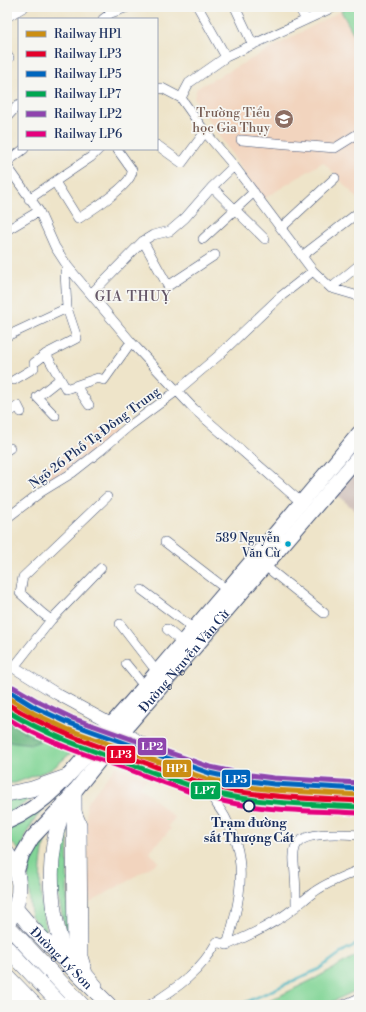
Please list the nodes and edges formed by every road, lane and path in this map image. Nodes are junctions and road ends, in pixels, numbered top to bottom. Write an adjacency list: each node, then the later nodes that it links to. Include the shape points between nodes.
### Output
1 (24, 7): 8 (street)
2 (128, 7): 7 (street)
3 (198, 7): 12 (street)
4 (235, 7): 10 (street)
5 (299, 7): 9 (street)
6 (334, 7): 9 (street)
7 (109, 10)
8 (7, 17)
9 (306, 20): 10 (street)
10 (253, 45): 12 (street)
11 (7, 55): 13 (street)
12 (226, 57): 15 (street, via 189,83)
13 (7, 59)
14 (158, 89): 15 (street, via 162,88)
15 (180, 98): 18 (street)
16 (18, 105): 17 (street)
17 (7, 117)
18 (205, 132): 21 (street, via 182,163); 27 (street)
19 (359, 133): 20 (street, via 335,148)
20 (241, 140)
21 (158, 146)
22 (23, 150): 25 (street)
23 (98, 150): 29 (street)
24 (118, 150): 29 (street, via 133,174 111,196 78,219)
25 (7, 162)
26 (7, 166): 32 (street)
27 (234, 166): 30 (street); 31 (street)
28 (335, 178): 36 (street)
29 (55, 182): 32 (street)
30 (212, 187): 33 (street); 40 (street, via 170,231 153,235)
31 (254, 192): 33 (street); 36 (street)
32 (29, 199): 34 (street)
33 (234, 209): 38 (street); 39 (street)
34 (39, 211): 37 (street); 44 (street, via 55,247)
35 (359, 212): 42 (street)
36 (281, 228): 42 (street)
37 (7, 230)
38 (203, 239)
39 (264, 239)
40 (143, 241): 41 (street, via 168,286); 47 (street)
41 (215, 255)
42 (302, 256): 45 (street)
43 (359, 265): 46 (street)
44 (68, 267): 47 (street); 49 (street, via 64,272)
45 (313, 271): 46 (street); 56 (street, Ngõ 26 Phố Tạ Đông Trung, via 280,297)
46 (332, 288): 48 (street)
47 (91, 294): 51 (street)
48 (359, 298)
49 (67, 308): 50 (street); 52 (street, via 77,338)
50 (7, 336)
51 (131, 342): 55 (street, via 104,380 98,378); 56 (street)
52 (46, 354): 53 (street); 54 (street, via 34,363 34,368)
53 (60, 379): 55 (street, via 66,389); 60 (street, via 37,397)
54 (14, 380)
55 (76, 386): 57 (street)
56 (178, 390): 64 (street, via 194,409); 65 (street, Ngõ 26 Phố Tạ Đông Trung, via 72,473)
57 (89, 405)
58 (20, 412): 59 (street, via 18,406)
59 (7, 414)
60 (55, 416)
61 (359, 433): 64 (main road, Đường Nguyễn Văn Cừ)
62 (359, 456): 67 (main road, Đường Nguyễn Văn Cừ)
63 (107, 497): 72 (street, via 23,577 20,593)
64 (302, 503): 69 (main road, Đường Nguyễn Văn Cừ)
65 (8, 514)
66 (165, 542): 69 (street)
67 (264, 565): 71 (street); 81 (main road, Đường Nguyễn Văn Cừ)
68 (101, 568): 72 (street)
69 (226, 589): 74 (main road, Đường Nguyễn Văn Cừ)
70 (142, 590): 74 (street)
71 (324, 612)
72 (51, 620): 78 (street, via 26,654)
73 (120, 624): 79 (street)
74 (194, 629): 76 (main road, Đường Nguyễn Văn Cừ)
75 (167, 630): 76 (street)
76 (182, 642): 79 (main road, Đường Nguyễn Văn Cừ)
77 (126, 664): 80 (street)
78 (10, 665): 81 (street)
79 (157, 672): 80 (main road, Đường Nguyễn Văn Cừ)
80 (144, 686): 81 (main road, Đường Nguyễn Văn Cừ)
81 (118, 727): 82 (street, via 160,750); 83 (main road, Đường Nguyễn Văn Cừ); 86 (main road, Đường Nguyễn Văn Cừ)
82 (210, 771): 84 (street, via 272,784); 95 (street, via 206,779 208,791 230,826 238,850 240,867 239,894)
83 (66, 777): 85 (highway, via 32,789); 87 (main road, Đường Nguyễn Văn Cừ, via 51,793)
84 (359, 787)
85 (7, 794)
86 (71, 799): 91 (main road, Đường Nguyễn Văn Cừ, via 32,838); 97 (highway); 97 (highway, via 54,844 51,873 54,918); 105 (street, via 82,824 83,956 88,973)
87 (7, 822)
88 (359, 835): 92 (street, via 316,835 297,843 293,856)
89 (7, 853): 91 (highway)
90 (359, 870): 92 (street, via 314,891)
91 (16, 871): 93 (highway, via 19,896)
92 (296, 907): 95 (street, via 277,920)
93 (16, 909): 94 (highway); 97 (highway, Đường Lý Sơn, via 33,930)
94 (7, 924): 103 (highway)
95 (227, 945): 106 (street, via 217,942 204,963 187,979)
96 (7, 948): 102 (highway)
97 (71, 967): 104 (highway, Đường Lý Sơn)
98 (7, 976): 101 (highway)
99 (7, 995): 101 (highway)
100 (359, 998): 107 (street)
101 (34, 1005)
102 (62, 1005)
103 (82, 1005)
104 (109, 1005)
105 (118, 1005)
106 (150, 1005)
107 (343, 1005)

